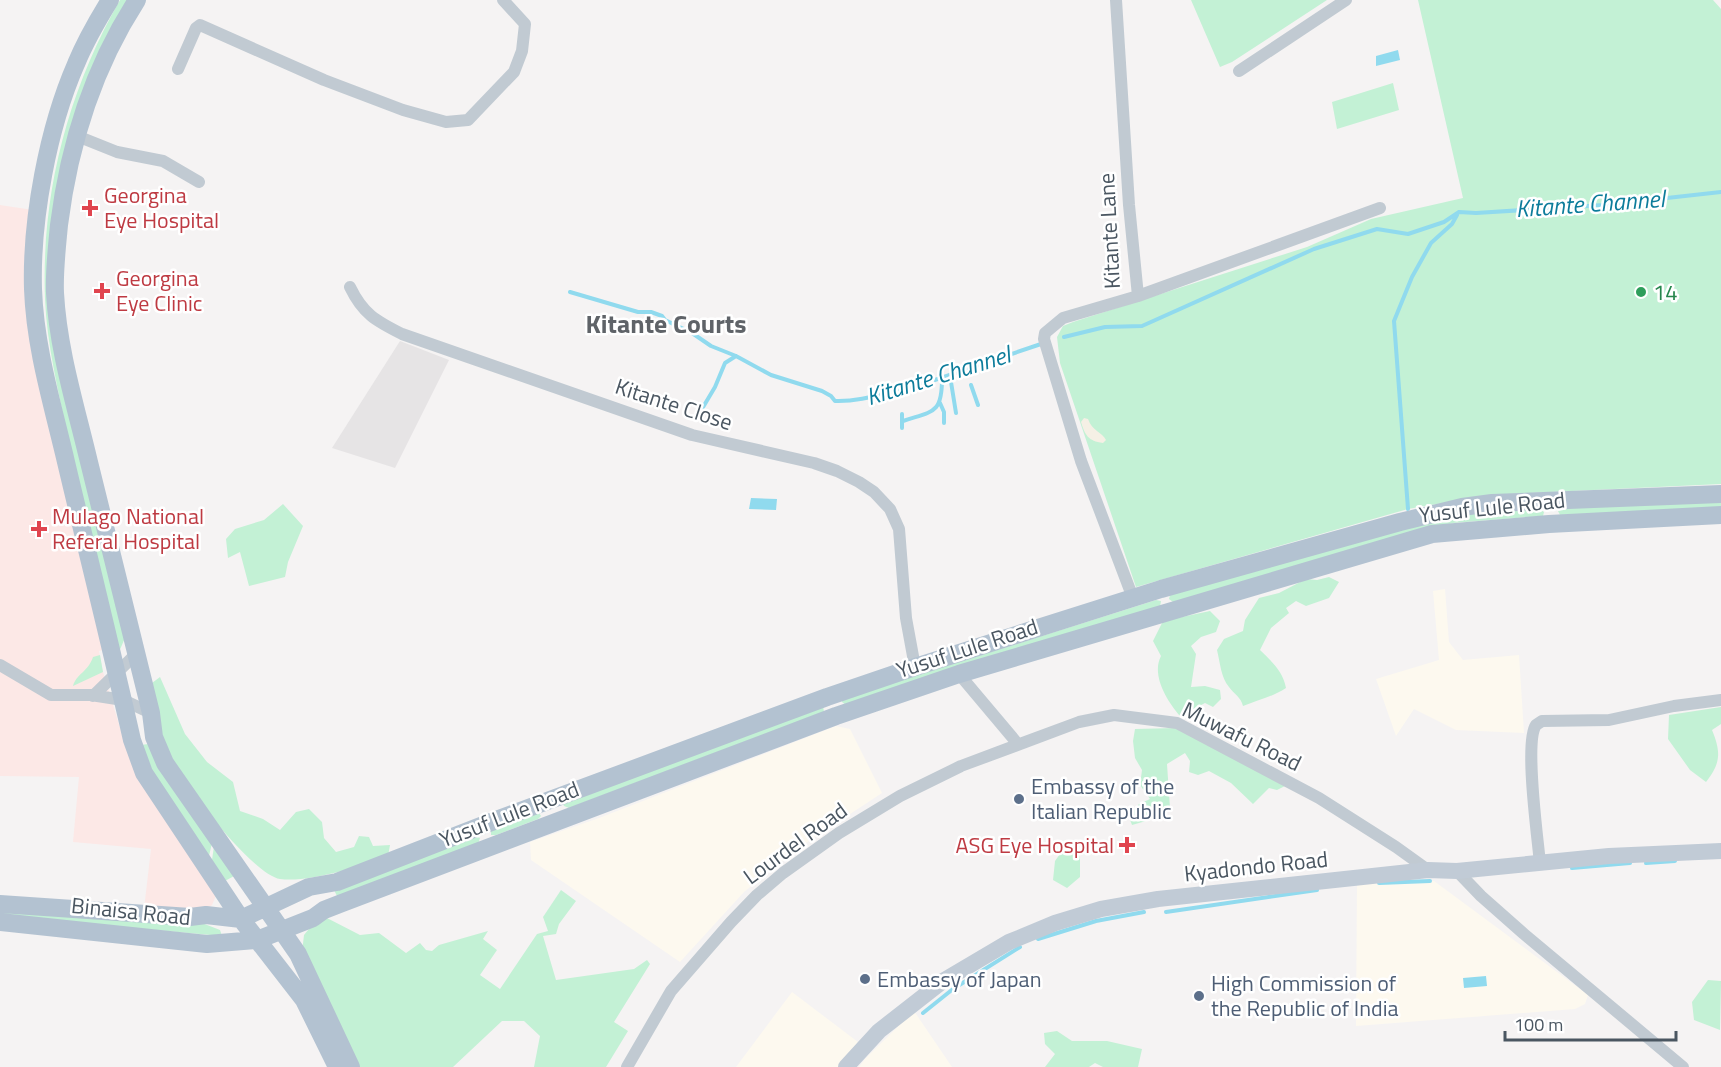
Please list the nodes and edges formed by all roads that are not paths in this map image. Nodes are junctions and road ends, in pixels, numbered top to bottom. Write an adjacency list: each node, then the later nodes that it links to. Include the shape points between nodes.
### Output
1 (110, 0): 14 (main road, via 75,64 44,173 33,289)
2 (137, 0): 8 (main road, via 104,59)
3 (503, 0): 6 (street, via 525,24 522,51 514,72 468,120 446,122 403,110 200,25)
4 (1116, 0): 12 (street, Kitante Lane)
5 (1346, 0): 7 (street)
6 (178, 69)
7 (1239, 71)
8 (77, 136): 9 (street, via 117,152 163,161); 13 (main road, via 57,244 55,293)
9 (199, 182)
10 (1380, 208): 12 (street)
11 (350, 287): 22 (street, Kitante Close, via 366,313 402,334 692,435 814,463 860,482 890,509 899,529 906,618)
12 (1138, 296): 19 (street, Kitante Lane, via 1063,318 1045,333 1044,339 1082,461)
13 (66, 366): 14 (main road); 20 (main road)
14 (45, 374): 23 (main road)
15 (1721, 494): 16 (main road, Yusuf Lule Road)
16 (1547, 501): 18 (main road); 19 (main road, Yusuf Lule Road, via 1462,507)
17 (1721, 515): 18 (main road, Yusuf Lule Road)
18 (1549, 524): 24 (main road, Yusuf Lule Road, via 1432,534)
19 (1133, 598): 22 (main road, Yusuf Lule Road)
20 (136, 654): 23 (street); 29 (main road)
21 (0, 665): 25 (street, via 51,695)
22 (915, 667): 26 (main road, Yusuf Lule Road)
23 (116, 673): 25 (street); 27 (main road)
24 (959, 674): 30 (main road, Yusuf Lule Road); 31 (street)
25 (93, 696): 27 (street)
26 (827, 697): 30 (main road); 32 (main road, Yusuf Lule Road)
27 (123, 700): 29 (street); 42 (main road, via 144,773)
28 (1721, 700): 37 (street, via 1609,720 1542,721 1536,725 1531,739)
29 (150, 713): 41 (main road, via 154,737 165,763)
30 (836, 716): 33 (main road, Yusuf Lule Road)
31 (1017, 743): 38 (street, Muwafu Road, via 1114,715 1174,722 1319,798); 48 (street, Lourdel Road, via 961,765 900,796 783,873 731,922 671,992)
32 (547, 801): 33 (main road); 34 (main road, Yusuf Lule Road)
33 (552, 823): 35 (main road, Yusuf Lule Road)
34 (483, 826): 35 (main road); 41 (main road, Yusuf Lule Road)
35 (489, 847): 44 (main road, Yusuf Lule Road, via 324,910)
36 (1721, 851): 37 (main road, Kyadondo Road, via 1609,856)
37 (1540, 864): 39 (main road, Kyadondo Road)
38 (1428, 870): 39 (main road, Kyadondo Road); 49 (main road, Kyadondo Road, via 1158,899 1055,922 1009,942 943,981 879,1031)
39 (1457, 871): 50 (street, via 1524,934)
40 (0, 904): 42 (main road, Binaisa Road)
41 (265, 906): 42 (main road, Yusuf Lule Road); 44 (main road)
42 (241, 919): 45 (main road)
43 (0, 922): 45 (main road, Binaisa Road, via 207,944)
44 (283, 931): 45 (main road, Yusuf Lule Road); 47 (main road, via 298,954)
45 (257, 940): 46 (main road, via 304,1000)
46 (337, 1067)
47 (351, 1067)
48 (627, 1067)
49 (846, 1067)
50 (1683, 1067)

